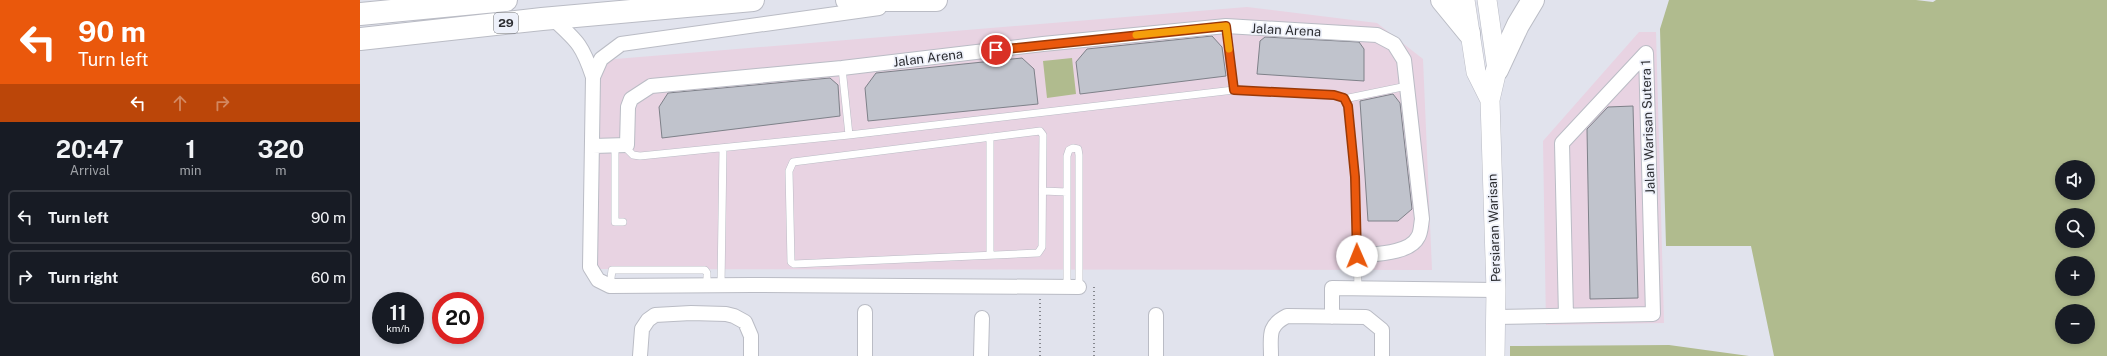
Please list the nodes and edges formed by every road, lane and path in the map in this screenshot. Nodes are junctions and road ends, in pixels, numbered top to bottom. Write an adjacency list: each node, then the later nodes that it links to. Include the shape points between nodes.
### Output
1 (506, 0): 9 (highway, 29)
2 (753, 0): 10 (highway, 29)
3 (847, 0): 8 (highway)
4 (1442, 0): 12 (highway)
5 (1465, 0): 12 (main road)
6 (1487, 0): 15 (main road)
7 (1533, 0): 15 (highway)
8 (930, 1): 16 (street, via 780,24 621,44 601,59)
9 (360, 14)
10 (552, 18): 13 (highway, 29); 16 (street, via 579,42)
11 (1226, 26): 14 (street, Jalan Arena, via 1043,44); 17 (street, Jalan Arena, via 1377,35 1394,44 1404,60); 18 (lane)
12 (1469, 33): 20 (main road, via 1476,72)
13 (360, 39)
14 (842, 68): 21 (lane); 24 (street, Jalan Arena, via 651,86 631,98)
15 (1497, 70): 20 (main road)
16 (593, 77): 23 (street)
17 (1407, 86): 19 (lane); 30 (street, Jalan Arena, via 1422,219 1419,237 1412,246)
18 (1234, 90): 19 (lane, via 1334,95); 21 (lane)
19 (1344, 98): 30 (lane, via 1348,106 1355,177)
20 (1490, 100): 36 (main road, Persiaran Warisan)
21 (849, 135): 25 (lane)
22 (990, 137): 26 (lane, via 1040,131 1043,134); 29 (lane); 29 (lane, via 793,162 789,170 790,259 794,264)
23 (593, 146): 24 (street); 31 (street, via 590,267 598,280 610,286)
24 (621, 146): 25 (lane, via 640,156); 28 (lane, via 615,222)
25 (723, 148): 31 (lane)
26 (1042, 191): 27 (lane); 29 (lane, via 1040,251)
27 (1067, 192): 33 (lane); 33 (lane, via 1067,156 1069,150 1076,148 1079,155)
28 (623, 222)
29 (990, 255)
30 (1357, 256): 35 (lane)
31 (721, 285): 32 (street)
32 (1040, 287): 33 (street); 47 (path)
33 (1073, 287)
34 (1094, 287): 48 (path)
35 (1358, 288): 36 (street); 40 (street, via 1332,288)
36 (1496, 290): 41 (main road, Persiaran Warisan)
37 (865, 312): 45 (street)
38 (1156, 315): 49 (street)
39 (1566, 316): 39 (street, Jalan Warisan Sutera 1, via 1562,143 1646,53 1653,314); 41 (street, Jalan Warisan Sutera 1)
40 (1332, 317): 50 (street, via 1287,316 1277,321 1271,330); 51 (street, via 1366,317 1382,330)
41 (1495, 317): 52 (main road, Persiaran Warisan)
42 (982, 318): 46 (street)
43 (640, 356): 44 (street, via 642,329 655,314 691,313 726,314 745,322 751,336)
44 (751, 356)
45 (865, 356)
46 (981, 356)
47 (1040, 356)
48 (1094, 356)
49 (1156, 356)
50 (1271, 356)
51 (1382, 356)
52 (1495, 356)

